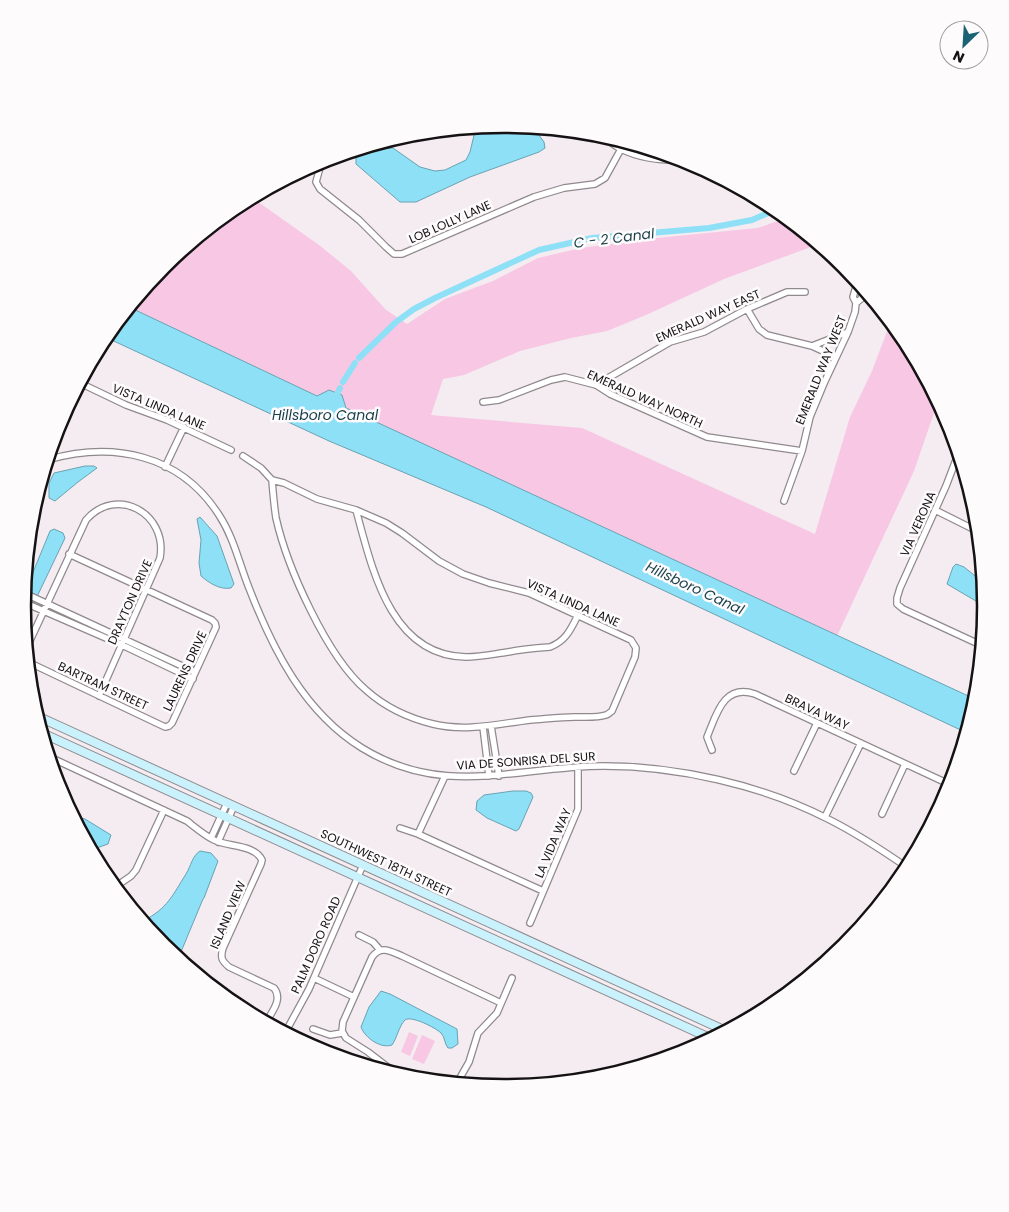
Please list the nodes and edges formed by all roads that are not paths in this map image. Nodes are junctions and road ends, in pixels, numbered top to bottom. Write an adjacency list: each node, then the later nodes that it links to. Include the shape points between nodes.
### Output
1 (618, 147): 2 (street)
2 (621, 149): 3 (street); 4 (street, LOB LOLLY LANE, via 605,178 595,184 564,188 534,197 402,254 394,254 320,189 316,182)
3 (660, 159)
4 (319, 171)
5 (855, 289): 8 (street, EMERALD WAY WEST, via 853,297)
6 (806, 292): 9 (street, EMERALD WAY EAST, via 787,292)
7 (862, 296): 8 (street, EMERALD WAY WEST)
8 (856, 303): 10 (street, EMERALD WAY WEST)
9 (747, 310): 11 (street, via 767,335); 13 (street, EMERALD WAY EAST, via 704,332 670,342)
10 (848, 332): 11 (street); 12 (street, EMERALD WAY WEST)
11 (812, 346): 12 (street)
12 (836, 357): 18 (street, EMERALD WAY WEST, via 810,417)
13 (596, 385): 15 (street, EMERALD WAY NORTH, via 565,377 499,400); 18 (street, EMERALD WAY NORTH, via 707,437)
14 (86, 386): 16 (street, VISTA LINDA LANE)
15 (483, 402)
16 (184, 427): 17 (street, VISTA LINDA LANE); 22 (street)
17 (231, 450)
18 (802, 451): 24 (street, EMERALD WAY WEST)
19 (243, 456): 23 (street, VISTA LINDA LANE)
20 (55, 458): 22 (street, VIA DE SONRISA DEL SUR, via 81,452 107,451 134,455)
21 (955, 461): 26 (street, VIA VERONA)
22 (165, 467): 53 (street, VIA DE SONRISA DEL SUR, via 198,490 219,514 270,638 294,682 315,709 336,730 375,755 402,767)
23 (272, 480): 25 (street, VISTA LINDA LANE, via 317,499); 45 (street, VISTA LINDA LANE, via 277,521 296,577 327,639 353,678 378,700 418,720 450,727)
24 (784, 501)
25 (356, 510): 34 (street, VISTA LINDA LANE, via 386,523 463,574 529,593); 34 (street, via 375,574 394,614 415,639 435,650 467,657 550,647 567,636)
26 (935, 510): 27 (street); 37 (street, VIA VERONA, via 900,588 897,604)
27 (971, 528)
28 (69, 554): 29 (street); 29 (street, DRAYTON DRIVE, via 83,523 92,513 109,505 136,508 155,524 161,543 158,562); 31 (street, DRAYTON DRIVE)
29 (146, 590): 36 (street, DRAYTON DRIVE); 39 (street, LAURENS DRIVE, via 215,623)
30 (31, 597): 31 (street)
31 (46, 604): 33 (street, DRAYTON DRIVE); 36 (street)
32 (31, 606): 33 (street)
33 (43, 611): 35 (street, DRAYTON DRIVE); 36 (street)
34 (578, 615): 44 (street, VISTA LINDA LANE, via 628,638 636,648 636,657 612,711 604,716)
35 (32, 634)
36 (123, 642): 39 (street); 40 (street, DRAYTON DRIVE)
37 (976, 643)
38 (35, 665): 40 (street, BARTRAM STREET)
39 (194, 675): 43 (street, LAURENS DRIVE)
40 (99, 696): 43 (street, BARTRAM STREET)
41 (45, 720): 57 (main road, SOUTHWEST 18TH STREET)
42 (817, 723): 47 (street, BRAVA WAY); 48 (street, BRAVA WAY, via 754,694 737,692 720,706 707,737); 52 (street)
43 (169, 726)
44 (491, 726): 45 (street, VISTA LINDA LANE); 55 (street)
45 (483, 727): 54 (street)
46 (50, 736): 60 (main road, SOUTHWEST 18TH STREET)
47 (861, 743): 50 (street, BRAVA WAY); 61 (street)
48 (712, 750)
49 (57, 760): 58 (street, ISLAND VIEW)
50 (905, 764): 56 (street, BRAVA WAY); 59 (street)
51 (578, 767): 55 (street, VIA DE SONRISA DEL SUR); 61 (street, VIA DE SONRISA DEL SUR, via 634,767 691,774 740,785); 70 (street, LA VIDA WAY, via 578,809)
52 (794, 771)
53 (445, 776): 54 (street, VIA DE SONRISA DEL SUR); 63 (street)
54 (489, 776): 55 (street, VIA DE SONRISA DEL SUR)
55 (499, 776)
56 (944, 782)
57 (231, 804): 60 (street); 67 (main road, SOUTHWEST 18TH STREET)
58 (164, 810): 64 (street, ISLAND VIEW); 69 (street, via 136,870)
59 (882, 814)
60 (225, 817): 64 (street); 65 (street); 68 (main road, SOUTHWEST 18TH STREET)
61 (825, 817): 66 (street, VIA DE SONRISA DEL SUR)
62 (400, 828): 63 (street)
63 (418, 834): 70 (street)
64 (211, 838): 65 (street, ISLAND VIEW)
65 (218, 842): 78 (street, ISLAND VIEW, via 241,847 262,860 221,958 229,967 277,991 277,1003)
66 (901, 864)
67 (363, 865): 68 (street, PALM DORO ROAD); 80 (main road, SOUTHWEST 18TH STREET)
68 (358, 877): 74 (street, PALM DORO ROAD); 83 (main road, SOUTHWEST 18TH STREET)
69 (121, 883)
70 (543, 891): 71 (street, LA VIDA WAY)
71 (530, 923)
72 (360, 935): 73 (street)
73 (380, 950): 76 (street, via 372,958); 77 (street, via 402,956)
74 (314, 978): 76 (street); 79 (street, PALM DORO ROAD)
75 (512, 978): 77 (street)
76 (354, 997): 82 (street, via 342,1022)
77 (501, 1003): 85 (street, via 495,1017 478,1033)
78 (269, 1017)
79 (288, 1027)
80 (719, 1028)
81 (313, 1029): 82 (street, via 330,1035)
82 (342, 1033): 84 (street)
83 (703, 1035)
84 (382, 1063)
85 (461, 1077)

